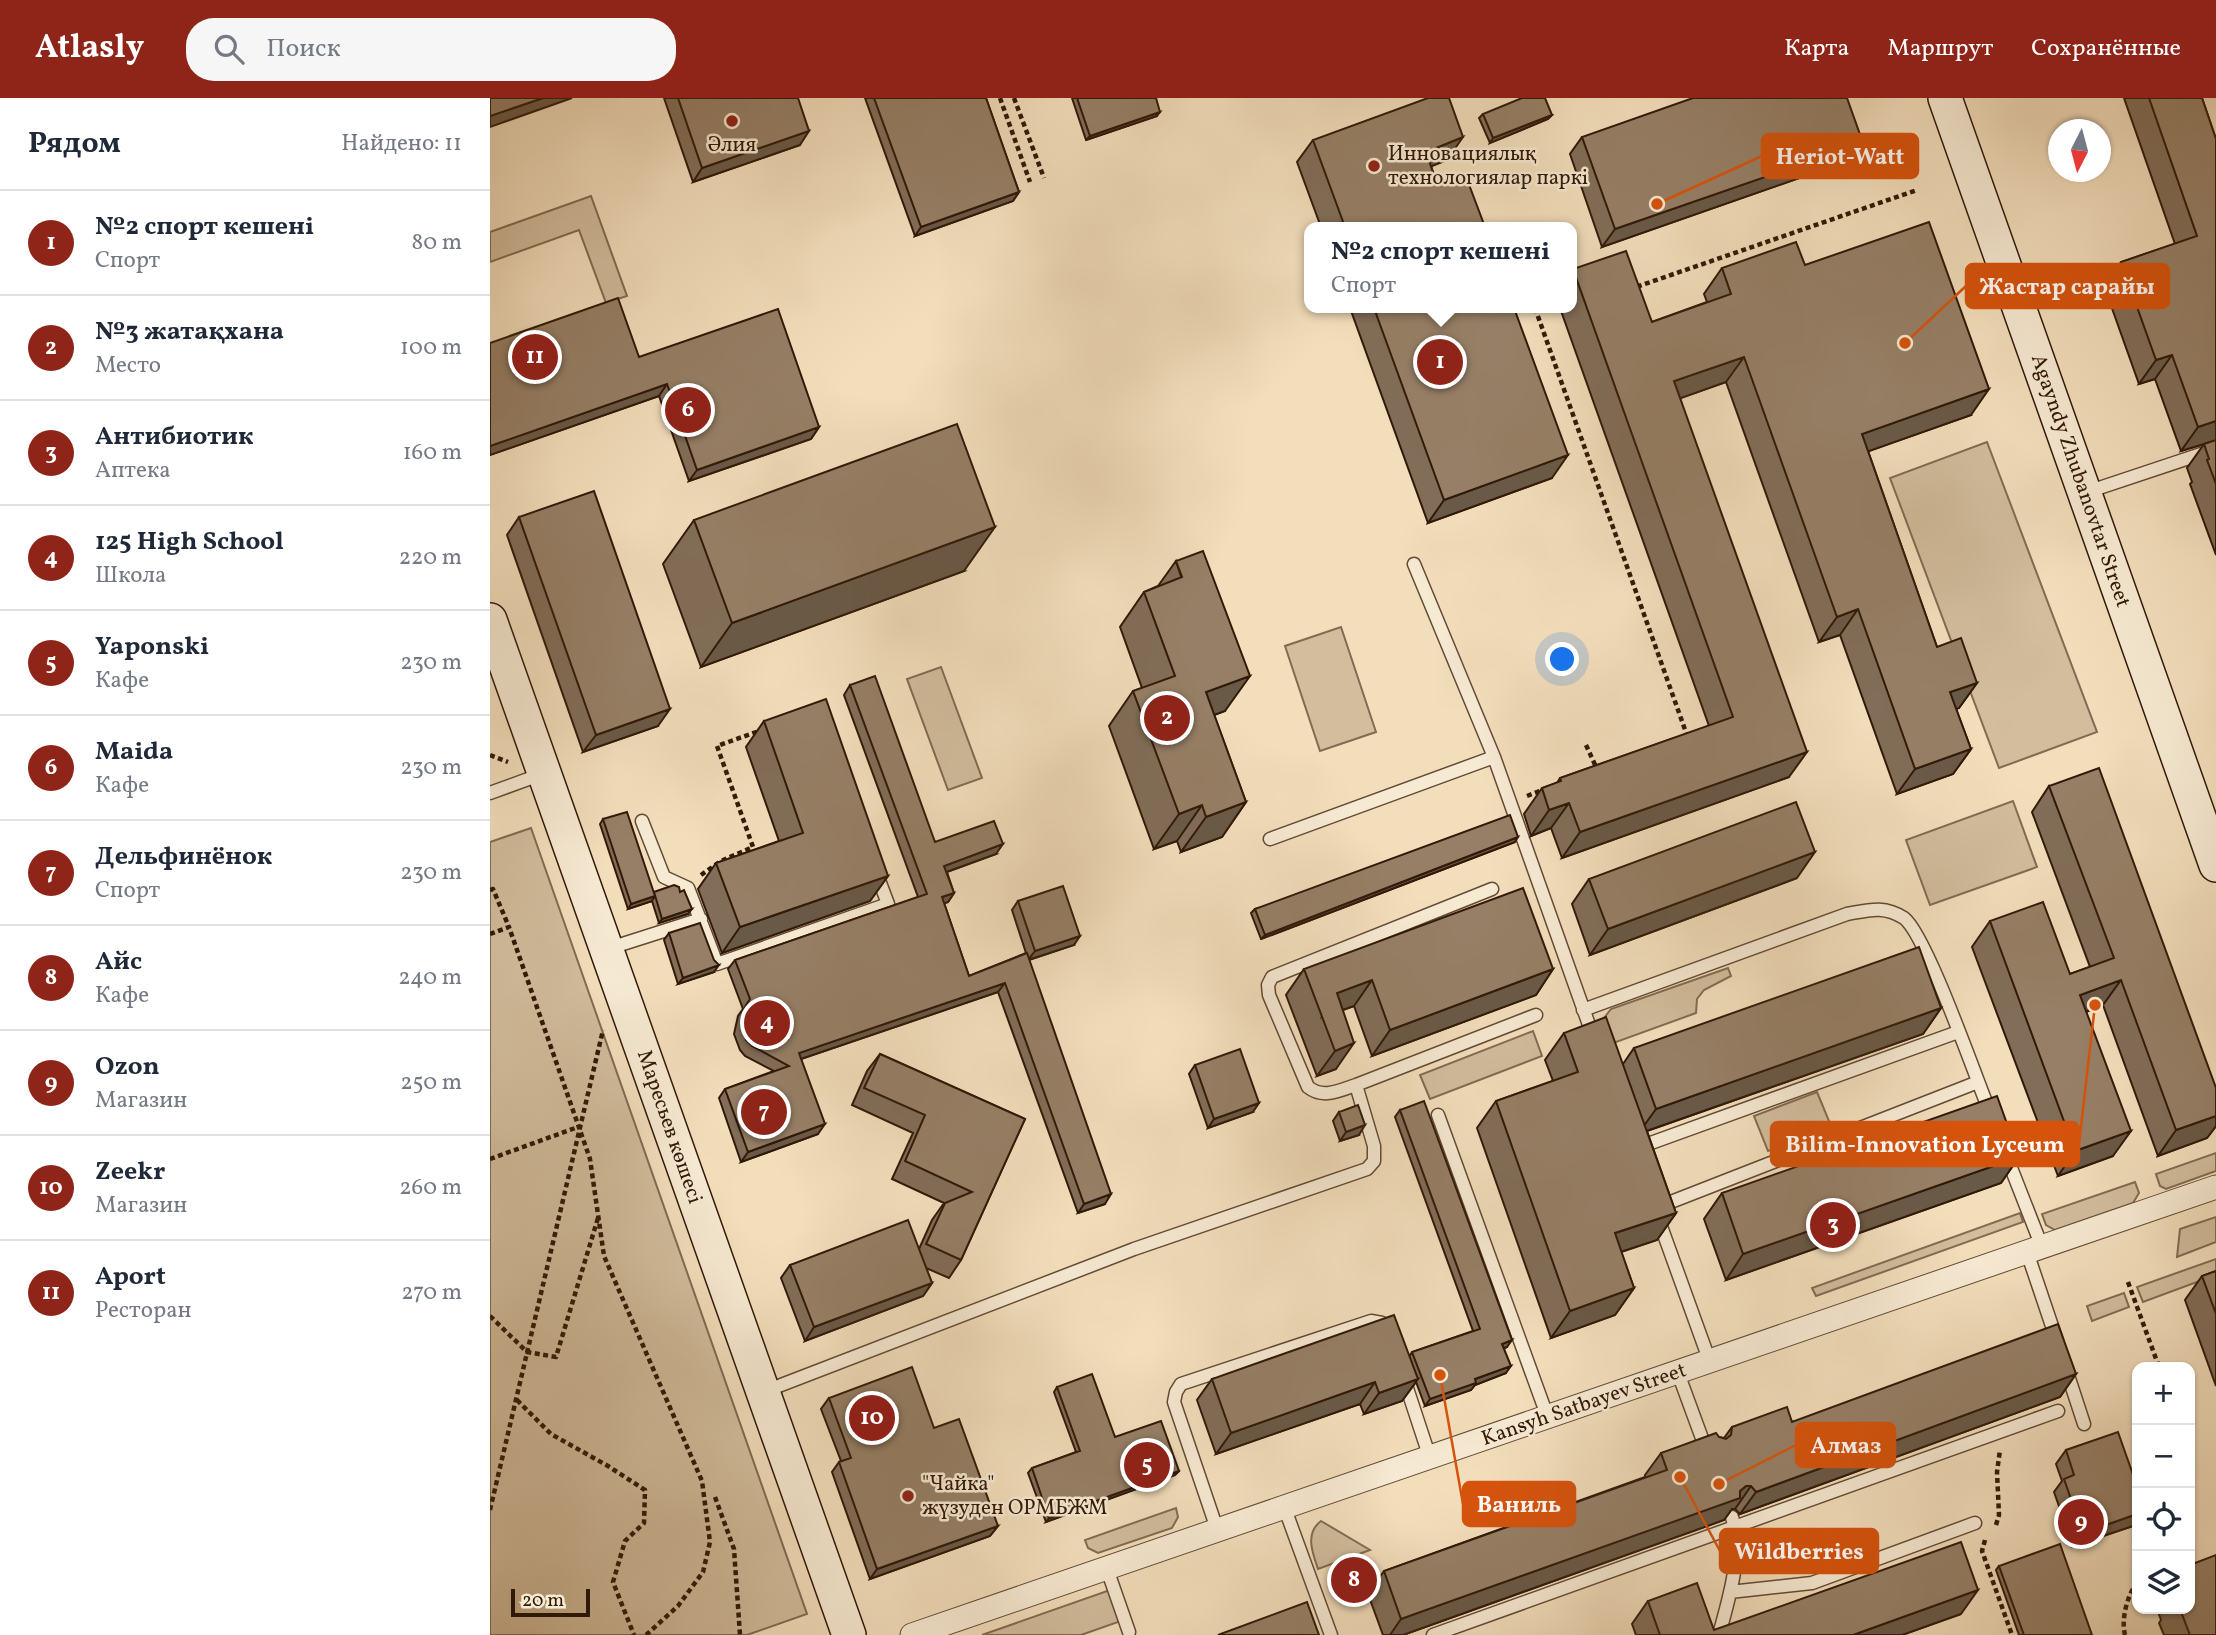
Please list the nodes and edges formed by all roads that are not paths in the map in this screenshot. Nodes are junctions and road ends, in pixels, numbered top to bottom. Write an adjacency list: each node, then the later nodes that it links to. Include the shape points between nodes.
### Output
1 (1945, 98): 3 (street, Agayndy Zhubanovtar Street)
2 (2216, 449): 3 (lane)
3 (2085, 493): 11 (street, Agayndy Zhubanovtar Street)
4 (1414, 564): 6 (lane)
5 (490, 620): 7 (street, Маресьев көшесі)
6 (1494, 758): 10 (lane); 16 (lane)
7 (544, 774): 8 (lane); 15 (street, Маресьев көшесі)
8 (490, 793)
9 (642, 821): 14 (lane, via 664,877 688,888)
10 (1270, 839)
11 (2216, 865)
12 (873, 866): 14 (lane, via 888,904 717,964)
13 (1492, 889): 21 (lane, via 1272,977 1269,995 1308,1087 1316,1094 1327,1094)
14 (701, 919): 15 (lane)
15 (606, 949): 30 (street, Маресьев көшесі)
16 (1583, 1010): 18 (lane, via 1847,914 1881,908 1906,919 1924,948); 19 (lane)
17 (1536, 1015): 21 (lane)
18 (1958, 1032): 20 (lane); 23 (lane)
19 (1597, 1048)
20 (1978, 1082): 25 (lane); 27 (lane, via 1652,1202)
21 (1356, 1085): 30 (lane, via 1374,1146 1374,1161 1367,1169 1134,1249)
22 (1438, 1115): 32 (lane)
23 (1633, 1149)
24 (2216, 1187): 25 (street, Kansyh Satbayev Street)
25 (2034, 1250): 27 (street, Kansyh Satbayev Street); 33 (lane)
26 (1393, 1343): 39 (lane, via 1389,1331 1371,1321 1181,1384 1174,1402)
27 (1710, 1362): 29 (street, Kansyh Satbayev Street)
28 (1401, 1368): 35 (lane)
29 (1678, 1373): 32 (street, Kansyh Satbayev Street); 34 (lane)
30 (763, 1393): 43 (street, Маресьев көшесі)
31 (2058, 1411): 37 (lane)
32 (1548, 1418): 35 (street, Kansyh Satbayev Street)
33 (2084, 1424)
34 (1708, 1453)
35 (1430, 1458): 36 (street, Kansyh Satbayev Street)
36 (1285, 1509): 39 (street, Kansyh Satbayev Street); 45 (lane)
37 (1733, 1523): 41 (lane, via 1735,1570); 46 (lane)
38 (1975, 1523): 41 (lane, via 1812,1583)
39 (1218, 1532): 40 (street, Kansyh Satbayev Street)
40 (1107, 1569): 42 (lane); 44 (street, Kansyh Satbayev Street)
41 (1730, 1592): 47 (lane)
42 (1129, 1632)
43 (849, 1635)
44 (912, 1635)
45 (1331, 1635)
46 (1433, 1635)
47 (1719, 1635)

